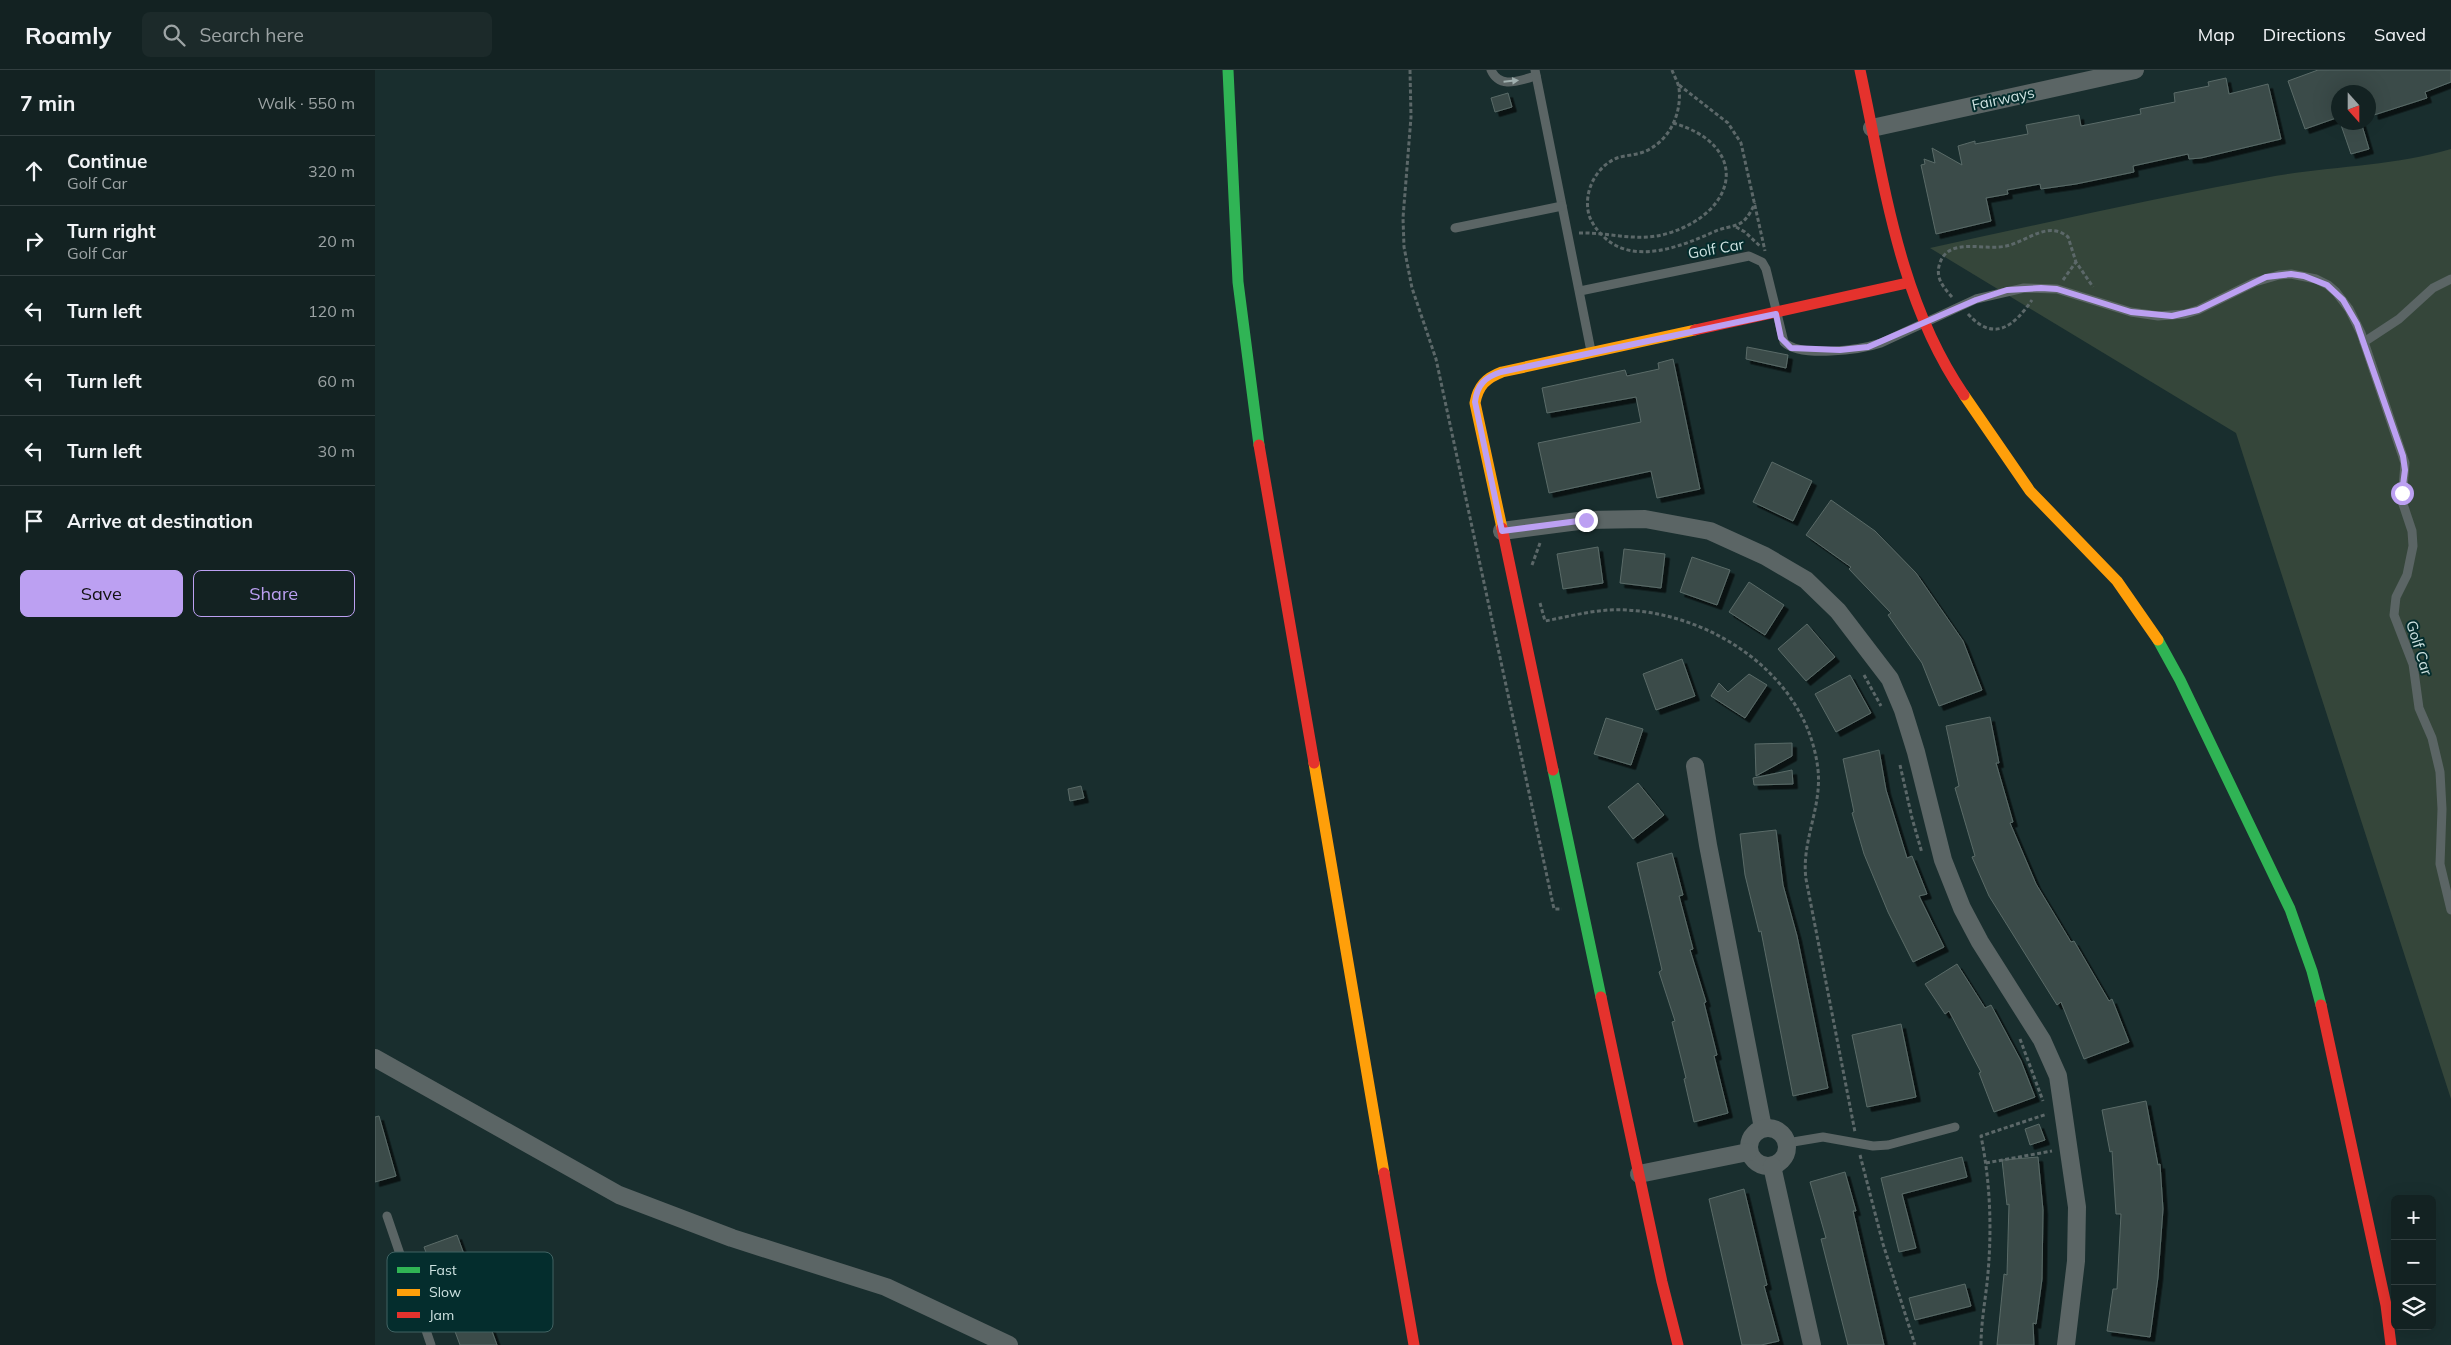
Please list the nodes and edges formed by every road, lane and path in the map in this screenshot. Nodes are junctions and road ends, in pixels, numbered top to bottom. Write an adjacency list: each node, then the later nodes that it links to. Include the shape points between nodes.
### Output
1 (1228, 70): 58 (street, via 1238,282 1256,428)
2 (1410, 70): 40 (path, via 1411,117 1403,232 1405,258 1437,359 1554,909)
3 (1491, 70): 7 (lane, one-way to 7, via 1497,79 1508,83)
4 (1672, 70): 8 (path)
5 (1860, 70): 10 (street)
6 (2135, 70): 10 (street, Fairways)
7 (1535, 73): 12 (lane)
8 (1679, 85): 9 (path, via 1679,108); 11 (path, via 1728,123 1735,133 1743,150)
9 (1673, 123): 15 (path, via 1653,147 1606,164 1596,176 1589,190 1588,207); 15 (path, via 1695,131 1720,154 1725,164 1726,185 1716,204 1696,221 1670,233 1631,238)
10 (1872, 128): 21 (street)
11 (1755, 203): 13 (path, via 1748,217); 17 (path)
12 (1562, 206): 14 (lane); 16 (lane)
13 (1736, 227): 15 (path, via 1721,228 1669,248 1642,251 1613,244); 17 (path)
14 (1455, 228)
15 (1599, 232): 16 (path)
16 (1567, 233): 24 (lane)
17 (1765, 252): 19 (path)
18 (2076, 262): 23 (path); 25 (path); 26 (path, via 2067,237 2056,230 1996,248 1956,247 1947,252 1938,268 1943,287)
19 (1766, 269): 24 (lane, Golf Car, via 1757,258 1742,256); 27 (lane, Golf Car)
20 (2451, 279): 29 (lane, via 2433,288 2399,319)
21 (1907, 283): 27 (street); 28 (street)
22 (2041, 288): 23 (lane, Golf Car); 26 (lane, Golf Car, via 1999,292); 26 (path, via 2019,319 2002,329 1982,327)
23 (2057, 289): 25 (lane, Golf Car)
24 (1580, 291): 30 (lane)
25 (2104, 304): 29 (lane, Golf Car, via 2145,315 2185,314 2211,305 2266,277 2304,276 2327,285 2335,292 2349,309)
26 (1961, 306): 28 (lane, Golf Car)
27 (1776, 314): 28 (lane, Golf Car, via 1781,338 1796,349 1868,347); 30 (street)
28 (1923, 323): 64 (street, via 1958,386 2030,491 2117,581 2152,629 2263,849 2309,962 2329,1034 2386,1305)
29 (2365, 342): 41 (lane, Golf Car, via 2405,463 2402,501 2412,531 2413,546 2407,575 2396,597 2394,615 2413,664 2419,708 2432,738 2439,772 2442,801 2440,864)
30 (1591, 352): 31 (street, via 1494,374 1478,388 1475,402)
31 (1502, 531): 33 (street); 63 (street, via 1586,520 1645,519 1710,531 1765,556 1806,580 1838,611 1890,679 1917,752 1943,860 1962,908 2042,1040 2058,1076 2077,1207 2076,1261)
32 (1549, 541): 33 (path, via 1540,543 1531,562 1533,568)
33 (1510, 572): 40 (street)
34 (1539, 594): 47 (path, via 1545,621 1591,612 1627,610 1664,615 1700,628 1733,644 1763,665 1796,706 1806,724 1819,773 1816,805 1803,863 1805,879)
35 (1862, 672): 36 (path)
36 (1883, 711)
37 (1899, 759): 39 (path, via 1911,818)
38 (1695, 766): 45 (street)
39 (1923, 855)
40 (1582, 908): 52 (street)
41 (2451, 910)
42 (2018, 1034): 50 (path, via 2048,1115 1981,1136)
43 (375, 1058): 57 (street, via 619,1195 732,1238 887,1287)
44 (1955, 1127): 47 (lane, via 1888,1145)
45 (1763, 1128): 46 (street, via 1778,1131); 48 (street, via 1751,1137)
46 (1787, 1143): 47 (lane, via 1823,1137); 51 (street, via 1784,1158)
47 (1857, 1144): 61 (path, via 1883,1244)
48 (1749, 1152): 51 (street, via 1757,1164); 52 (street)
49 (2055, 1159): 50 (path, via 2054,1151)
50 (1986, 1163): 62 (path, via 1990,1238)
51 (1772, 1166): 60 (street)
52 (1639, 1174): 59 (street)
53 (387, 1216): 54 (lane)
54 (399, 1252)
55 (427, 1332): 56 (lane)
56 (431, 1345)
57 (1009, 1345)
58 (1414, 1345)
59 (1678, 1345)
60 (1812, 1345)
61 (1915, 1345)
62 (1981, 1345)
63 (2066, 1345)
64 (2391, 1345)

